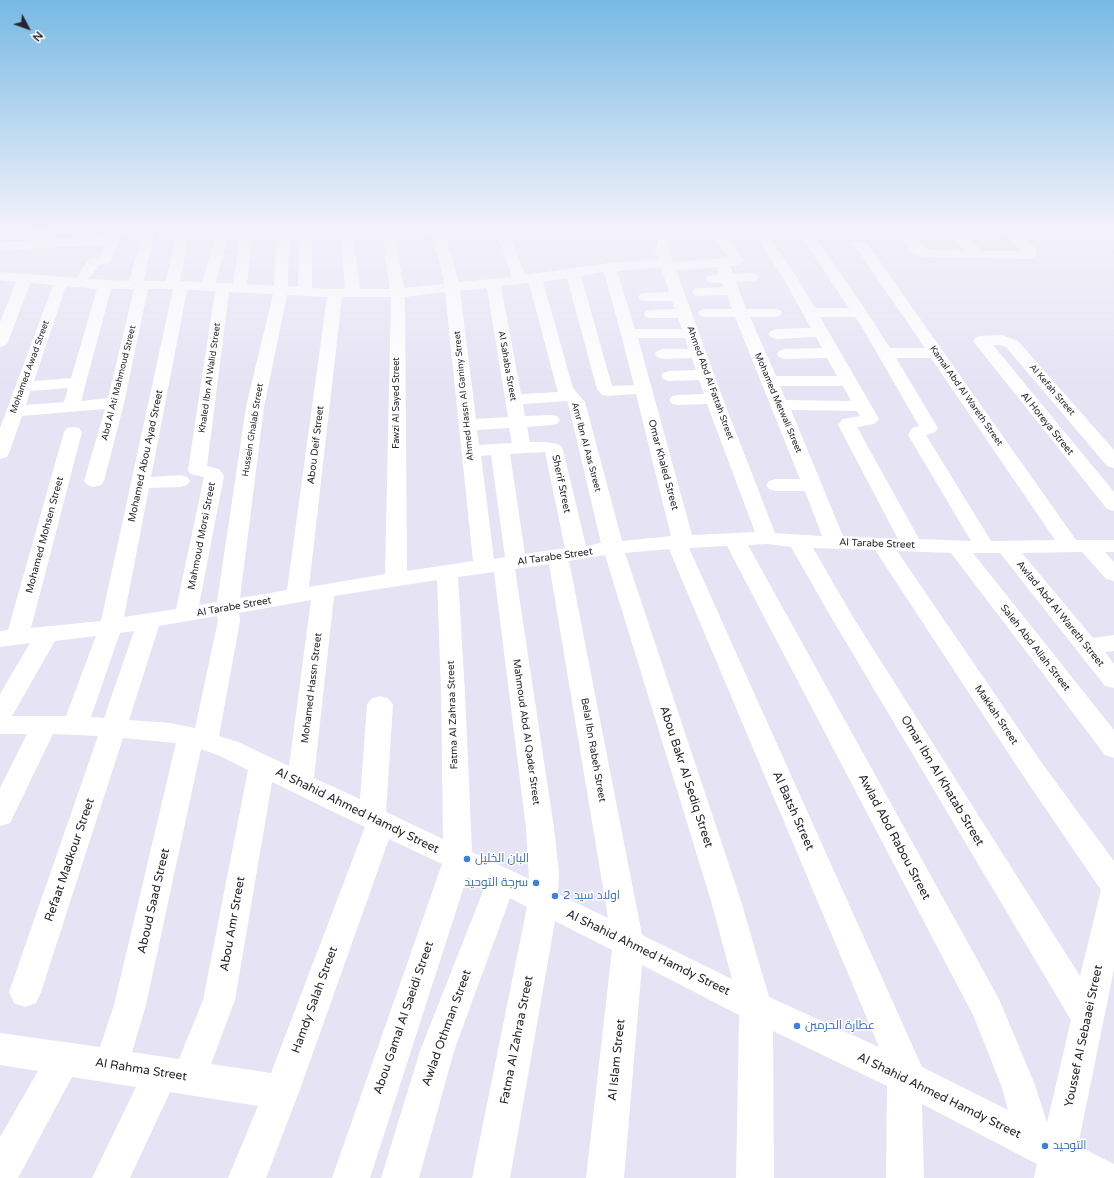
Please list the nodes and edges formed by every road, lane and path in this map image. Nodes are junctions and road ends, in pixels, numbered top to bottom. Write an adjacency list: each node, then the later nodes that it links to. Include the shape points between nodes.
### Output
1 (23, 282): 47 (street)
2 (61, 282): 23 (street); 60 (street, Mohamed Awad Street)
3 (139, 282): 26 (street, Abd Al Ati Mahmoud Street)
4 (176, 282): 27 (street, Mohamed Abou Ayad Street)
5 (224, 282): 29 (street)
6 (226, 282): 29 (street)
7 (281, 282): 31 (street, Hussein Ghalab Street)
8 (305, 282): 32 (street)
9 (344, 282): 33 (street, Abou Deif Street)
10 (396, 282): 34 (street, Fawzi Al Sayed Street)
11 (451, 282): 30 (street, Ahmed Hassn Al Ganiny Street)
12 (502, 282): 24 (street)
13 (529, 282): 62 (street, Amr Ibn Al Aas Street, via 565,389)
14 (575, 282): 61 (street, via 605,389)
15 (618, 282): 45 (street, Omar Khaled Street)
16 (662, 282): 35 (street)
17 (671, 282): 37 (street, Ahmed Abd Al Fattah Street)
18 (708, 282): 28 (street)
19 (729, 282): 39 (street, Mohamed Metwali Street)
20 (792, 282): 40 (street)
21 (839, 282): 36 (street)
22 (887, 282): 52 (street, Kamal Abd Al Wareth Street)
23 (80, 283): 25 (street)
24 (493, 283): 30 (street); 64 (street, Al Sahaba Street)
25 (105, 285): 26 (street); 58 (street)
26 (138, 285): 27 (street); 66 (street, Abd Al Ati Mahmoud Street)
27 (176, 285): 29 (street); 83 (street, Mohamed Abou Ayad Street)
28 (696, 285)
29 (224, 287): 31 (street); 80 (street, Khaled Ibn Al Walid Street)
30 (452, 287): 34 (street); 73 (street, Ahmed Hassn Al Ganiny Street)
31 (281, 291): 32 (street); 106 (street, Hussein Ghalab Street, via 255,407)
32 (305, 292): 33 (street)
33 (344, 293): 34 (street); 105 (street, Abou Deif Street)
34 (398, 293): 103 (street, Fawzi Al Sayed Street)
35 (644, 293)
36 (860, 312): 40 (street); 51 (street)
37 (684, 313): 41 (street); 44 (street, Ahmed Abd Al Fattah Street)
38 (705, 313): 39 (street)
39 (741, 313): 42 (street); 59 (street, Mohamed Metwali Street)
40 (810, 313): 43 (street)
41 (651, 314)
42 (775, 314)
43 (821, 332): 46 (street); 50 (street)
44 (691, 333): 45 (street); 49 (street, Ahmed Abd Al Fattah Street)
45 (629, 334): 61 (street, Omar Khaled Street)
46 (776, 334)
47 (0, 342)
48 (981, 342): 79 (street, Al Kefah Street, via 1002,340 1012,344); 86 (street, Al Horeya Street)
49 (698, 353): 53 (street); 55 (street, Ahmed Abd Al Fattah Street)
50 (832, 353): 54 (street); 57 (street)
51 (885, 353): 52 (street); 96 (street, Awlad Abd Al Wareth Street, via 929,428 918,432 917,435)
52 (936, 353): 97 (street, Kamal Abd Al Wareth Street)
53 (663, 354)
54 (784, 354)
55 (706, 375): 56 (street); 63 (street, Ahmed Abd Al Fattah Street)
56 (669, 376)
57 (848, 381): 59 (street); 68 (street)
58 (78, 382): 60 (street); 69 (street)
59 (770, 382): 67 (street, Mohamed Metwali Street)
60 (23, 387): 70 (street, Mohamed Awad Street)
61 (644, 389): 90 (street, Omar Khaled Street)
62 (570, 396): 64 (street); 98 (street, Amr Ibn Al Aas Street, via 576,402)
63 (714, 399): 65 (street); 87 (street, Ahmed Abd Al Fattah Street)
64 (513, 400): 72 (street, Al Sahaba Street)
65 (678, 400)
66 (116, 403): 69 (street); 81 (street, Abd Al Ati Mahmoud Street)
67 (779, 405): 68 (street); 85 (street, Mohamed Metwali Street)
68 (862, 406): 93 (street, via 869,420 848,425)
69 (72, 407): 70 (street)
70 (15, 412): 78 (street, Mohamed Awad Street)
71 (551, 420): 72 (street)
72 (517, 422): 73 (street); 75 (street, Al Sahaba Street)
73 (467, 425): 77 (street, Ahmed Hassn Al Ganiny Street)
74 (73, 432): 111 (street, Mohamed Mohsen Street)
75 (522, 449): 76 (street, Sherif Street); 99 (street, Sherif Street, via 545,447 554,450)
76 (500, 450): 77 (street, Sherif Street); 100 (street)
77 (470, 452): 100 (street, Ahmed Hassn Al Ganiny Street)
78 (0, 453)
79 (1114, 462)
80 (197, 470): 107 (street, Mahmoud Morsi Street, via 212,473 214,476)
81 (94, 481)
82 (180, 481): 83 (street)
83 (141, 482): 109 (street, Mohamed Abou Ayad Street)
84 (776, 485): 85 (street)
85 (812, 485): 91 (street, Mohamed Metwali Street)
86 (1114, 505)
87 (767, 538): 88 (street, Al Tarabe Street); 89 (street, Al Tarabe Street)
88 (734, 539): 90 (street, Al Tarabe Street); 142 (street, Awlad Abd Rabou Street, via 988,1010)
89 (800, 541): 91 (street, Al Tarabe Street); 135 (street, Omar Ibn Al Khatab Street, via 842,617)
90 (680, 542): 98 (street, Al Tarabe Street); 140 (street, Al Batsh Street)
91 (835, 542): 92 (street, Al Tarabe Street)
92 (881, 543): 93 (street, Al Tarabe Street); 129 (street, Makkah Street, via 1035,773)
93 (912, 545): 95 (street, Al Tarabe Street)
94 (1114, 546): 97 (street, Al Tarabe Street)
95 (957, 547): 96 (street, Al Tarabe Street); 122 (street, Saleh Abd Allah Street)
96 (996, 547): 97 (street, Al Tarabe Street); 113 (street, Awlad Abd Al Wareth Street)
97 (1079, 547): 102 (street, Kamal Abd Al Wareth Street)
98 (613, 548): 99 (street, Al Tarabe Street); 134 (street, Abou Bakr Al Sediq Street, via 726,901)
99 (567, 556): 100 (street, Al Tarabe Street); 132 (street, Belal Ibn Rabeh Street)
100 (501, 565): 101 (street, Al Tarabe Street); 131 (street, Mahmoud Abd Al Qader Street, via 541,841)
101 (447, 572): 103 (street, Al Tarabe Street); 127 (street, Fatma Al Zahraa Street)
102 (1114, 574)
103 (396, 579): 104 (street, Al Tarabe Street)
104 (323, 592): 105 (street, Al Tarabe Street); 124 (street, Mohamed Hassn Street)
105 (297, 596): 106 (street, Al Tarabe Street)
106 (227, 609): 107 (street, Al Tarabe Street); 121 (street, Hussein Ghalab Street, via 228,621)
107 (186, 615): 108 (street, Al Tarabe Street)
108 (149, 621): 109 (street, Al Tarabe Street); 120 (street, Refaat Madkour Street)
109 (111, 627): 110 (street, Al Tarabe Street); 119 (street, Mohamed Abou Ayad Street)
110 (47, 634): 111 (street, Al Tarabe Street); 116 (street)
111 (8, 638)
112 (1114, 643): 113 (street)
113 (1087, 647): 114 (street, Awlad Abd Al Wareth Street)
114 (1114, 680)
115 (380, 705): 126 (street, Hamdy Salah Street)
116 (0, 715)
117 (45, 724): 118 (street, Al Shahid Ahmed Hamdy Street); 119 (street, Al Shahid Ahmed Hamdy Street); 125 (street)
118 (0, 725)
119 (75, 725): 120 (street, Al Shahid Ahmed Hamdy Street)
120 (114, 727): 121 (street, Al Shahid Ahmed Hamdy Street, via 170,732); 133 (street, Refaat Madkour Street)
121 (198, 739): 123 (street, Al Shahid Ahmed Hamdy Street, via 229,749); 138 (street, Aboud Saad Street, via 130,1005)
122 (1114, 748)
123 (262, 765): 124 (street, Al Shahid Ahmed Hamdy Street); 139 (street, Abou Amr Street, via 218,1000 212,1020)
124 (300, 784): 126 (street, Al Shahid Ahmed Hamdy Street)
125 (0, 815)
126 (376, 820): 127 (street, Al Shahid Ahmed Hamdy Street); 141 (street, Hamdy Salah Street)
127 (458, 859): 128 (street, Al Shahid Ahmed Hamdy Street); 146 (street, Abou Gamal Al Saeidi Street)
128 (502, 880): 131 (street, Al Shahid Ahmed Hamdy Street); 147 (street, Awlad Othman Street, via 437,1051)
129 (1114, 884)
130 (1114, 894): 135 (street, Youssef Al Sebaaei Street)
131 (543, 901): 132 (street, Al Shahid Ahmed Hamdy Street); 148 (street, Fatma Al Zahraa Street)
132 (628, 943): 134 (street, Al Shahid Ahmed Hamdy Street); 149 (street, Al Islam Street)
133 (25, 992)
134 (756, 1006): 140 (street, Al Shahid Ahmed Hamdy Street); 150 (street)
135 (1088, 1018): 142 (street, Youssef Al Sebaaei Street)
136 (0, 1049): 137 (street, Al Rahma Street)
137 (64, 1058): 138 (street, Al Rahma Street); 143 (street)
138 (111, 1065): 139 (street, Al Rahma Street)
139 (175, 1075): 141 (street, Al Rahma Street); 144 (street, Abou Amr Street)
140 (907, 1078): 142 (street, Al Shahid Ahmed Hamdy Street); 151 (street)
141 (281, 1092): 145 (street, Hamdy Salah Street)
142 (1048, 1159): 152 (street, Al Shahid Ahmed Hamdy Street)
143 (0, 1173)
144 (111, 1178)
145 (247, 1178)
146 (351, 1178)
147 (400, 1178)
148 (491, 1178)
149 (605, 1178)
150 (755, 1178)
151 (905, 1178)
152 (1102, 1178)

